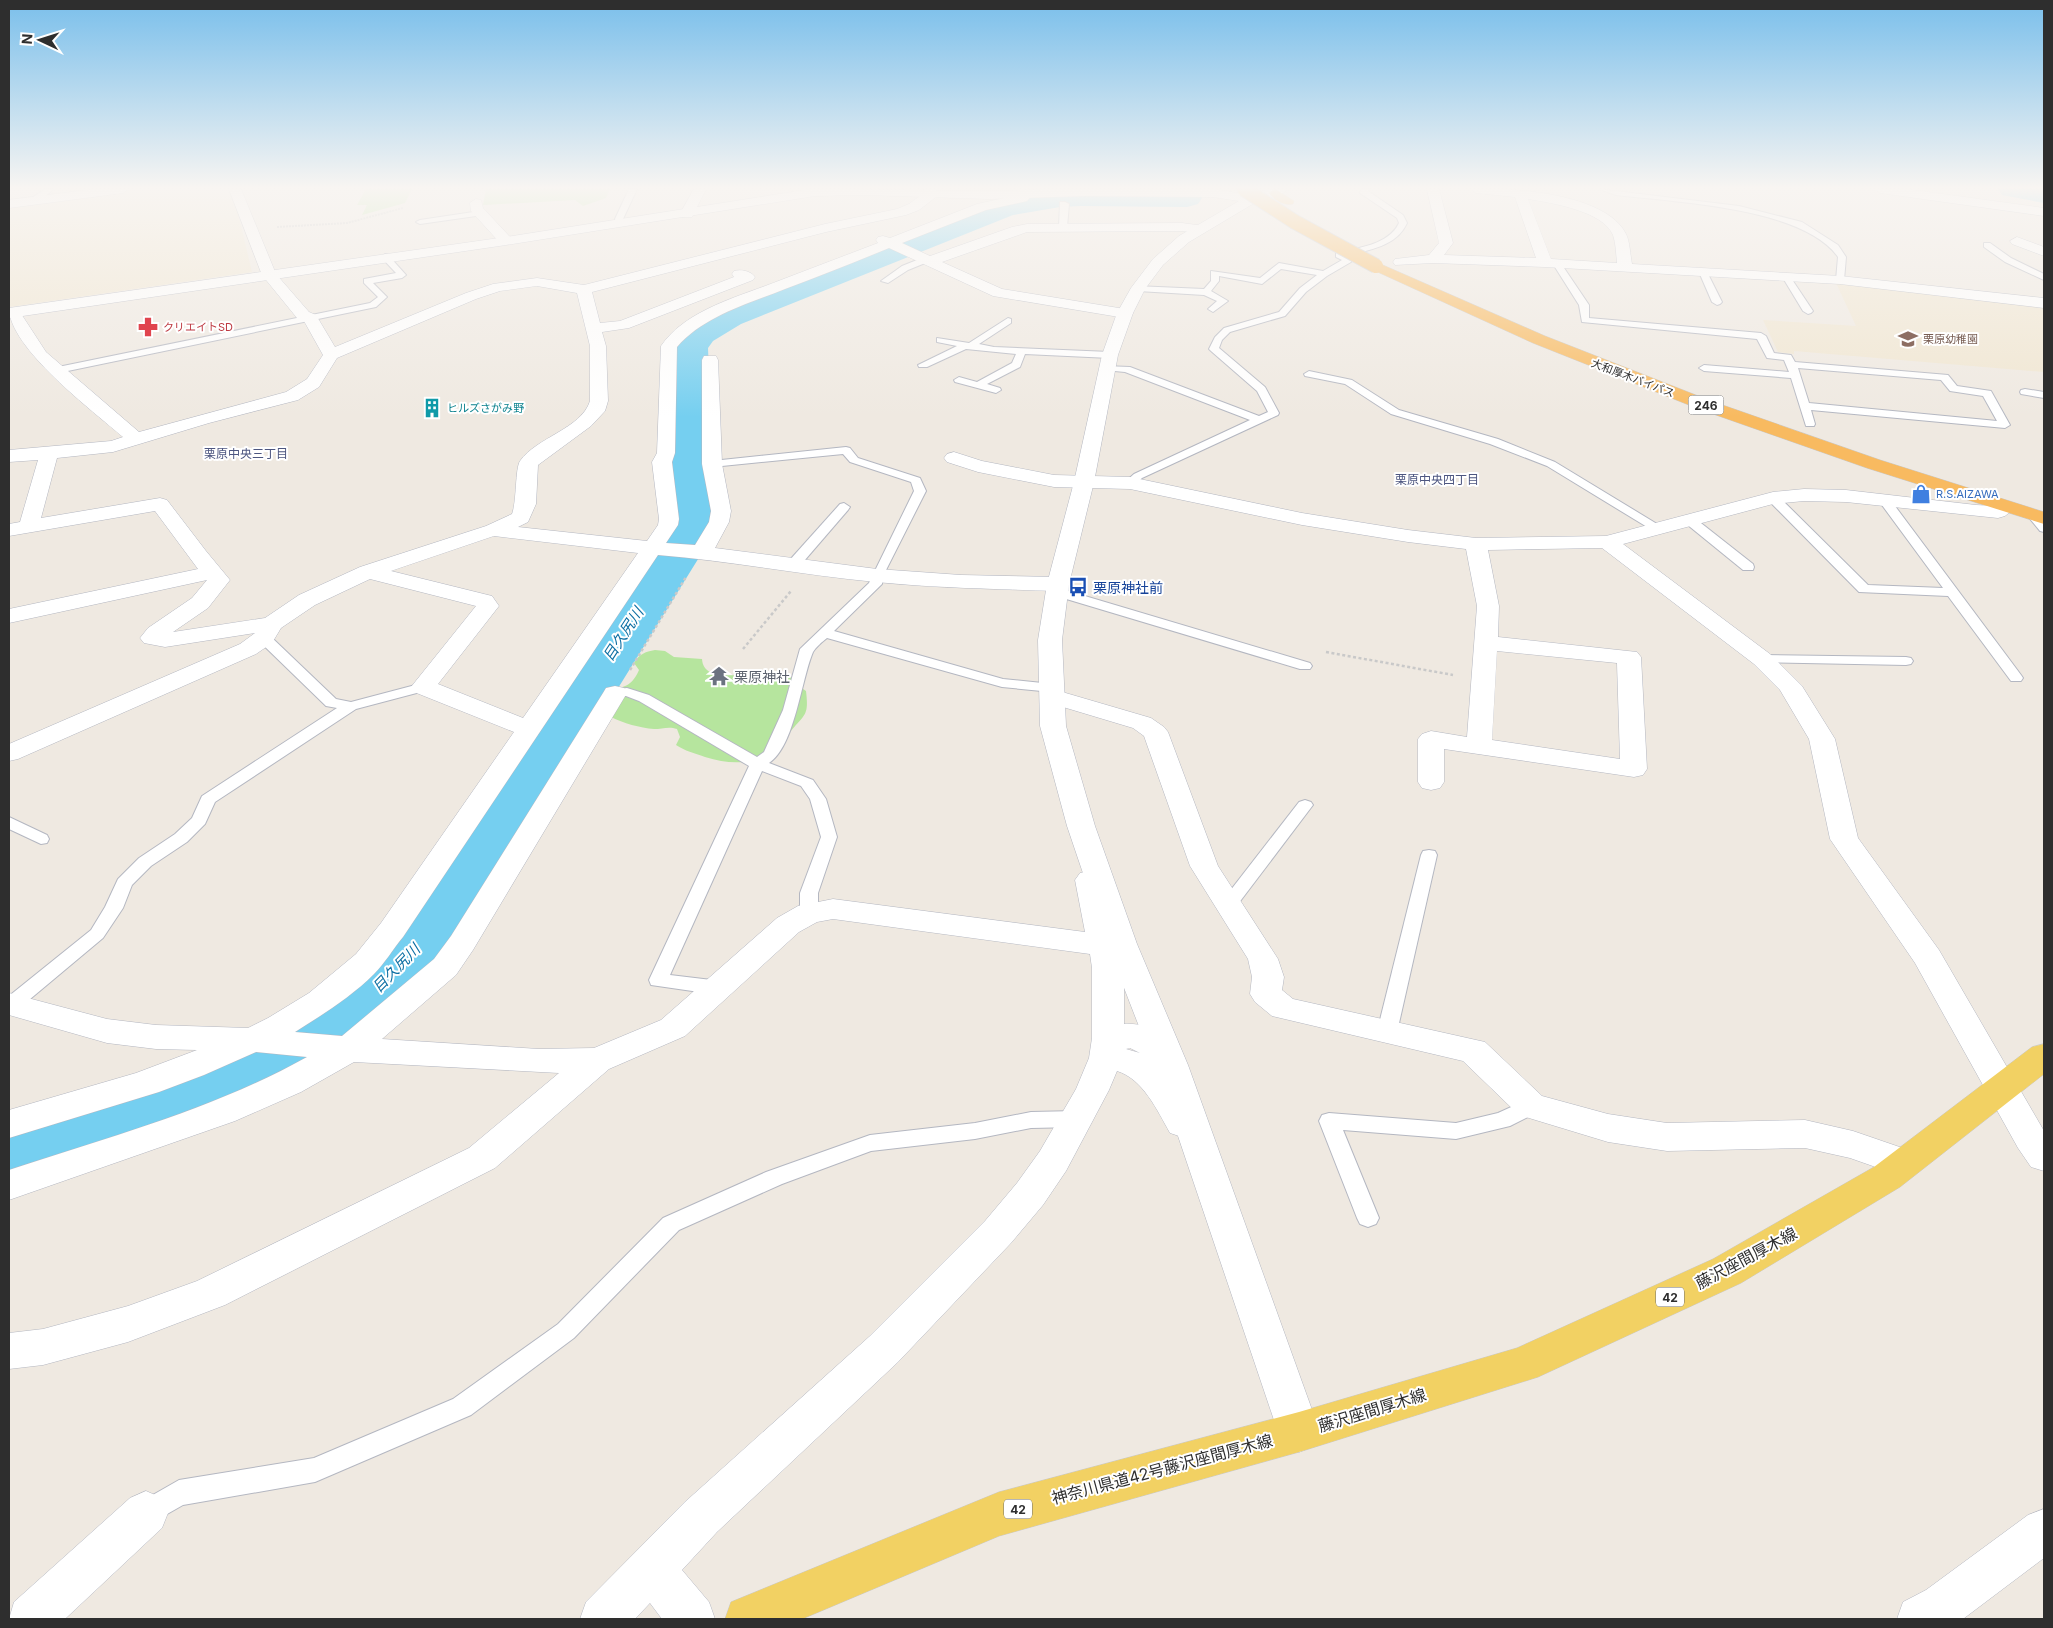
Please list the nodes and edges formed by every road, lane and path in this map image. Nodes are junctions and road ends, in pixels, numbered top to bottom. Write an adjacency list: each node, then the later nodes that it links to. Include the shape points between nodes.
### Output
1 (265, 265): 18 (street)
2 (331, 265): 18 (street)
3 (393, 265): 34 (lane, via 402,275 367,282 382,297 373,305)
4 (684, 265): 26 (street)
5 (829, 265): 76 (street, via 699,320 669,346 666,453 662,462 669,519)
6 (914, 265): 24 (lane)
7 (939, 265): 33 (street, via 998,293)
8 (1156, 265): 25 (street)
9 (1339, 265): 20 (lane)
10 (1374, 265): 67 (highway, 大和厚木バイパス / 246, bridge, via 1519,332 1651,385 1785,434)
11 (1405, 265): 50 (highway, 大和厚木バイパス / 246, via 1531,322)
12 (1552, 265): 46 (lane, via 1584,305 1585,320 1761,336 1770,356 1788,357)
13 (1575, 265): 16 (street)
14 (1841, 265): 23 (lane)
15 (2019, 265): 21 (lane)
16 (1625, 267): 17 (street)
17 (1702, 272): 22 (street); 28 (lane)
18 (269, 274): 32 (street); 34 (street, via 303,315)
19 (739, 274): 36 (street, via 748,277 623,325)
20 (1324, 274): 27 (lane, via 1279,266 1262,281 1214,274 1215,282); 55 (lane, via 1303,290 1282,314 1227,330 1218,339 1214,349 1262,389 1274,413)
21 (2044, 277)
22 (1787, 278): 23 (street); 31 (lane)
23 (1840, 280): 29 (street)
24 (886, 281)
25 (1138, 288): 27 (lane); 33 (street)
26 (584, 290): 36 (street); 40 (street, via 537,282 498,288 471,296)
27 (1206, 292): 30 (lane, via 1223,300)
28 (1717, 302)
29 (2044, 303)
30 (1214, 310)
31 (1808, 311)
32 (11, 312): 45 (street, via 24,343)
33 (1126, 313): 42 (street)
34 (310, 318): 40 (street); 45 (lane)
35 (1008, 321): 38 (lane)
36 (593, 328): 73 (street, via 598,346 599,401 596,410 585,422 528,464 526,504 521,518)
37 (940, 340): 38 (lane)
38 (967, 346): 39 (lane); 43 (lane)
39 (1022, 351): 42 (lane); 49 (lane, via 1016,365)
40 (331, 355): 57 (street, via 313,383 292,396)
41 (710, 360): 61 (street)
42 (1109, 362): 55 (lane); 62 (street)
43 (923, 365)
44 (1704, 368): 46 (lane)
45 (58, 370): 57 (street)
46 (1794, 370): 54 (lane); 54 (lane, via 1944,377 1954,389 1987,393 2005,425)
47 (1309, 374): 70 (lane, via 1348,382 1395,412 1458,430 1550,464)
48 (959, 380): 49 (lane)
49 (978, 385): 51 (lane)
50 (1703, 386)
51 (996, 390)
52 (2025, 392): 53 (lane)
53 (2044, 395)
54 (1798, 412): 56 (highway, via 1810,424)
55 (1260, 420): 63 (lane, via 1138,476)
56 (1829, 430)
57 (137, 440): 58 (street, via 92,450)
58 (49, 453): 59 (street); 71 (street)
59 (9, 456)
60 (954, 458): 62 (street, via 1054,481)
61 (712, 464): 77 (street, via 721,511 719,522); 82 (lane, via 846,450 854,460 916,480 920,491)
62 (1084, 482): 63 (street); 83 (street)
63 (1130, 483): 75 (street, via 1302,519)
64 (1773, 498): 65 (street, via 1846,496); 69 (street); 84 (lane, via 1864,589)
65 (1885, 501): 67 (street, via 1976,512 1998,512); 84 (lane)
66 (844, 507): 78 (lane)
67 (2006, 507): 68 (highway, 大和厚木バイパス / 246)
68 (2038, 516): 72 (lane)
69 (1688, 519): 70 (street); 79 (lane)
70 (1656, 527): 74 (street)
71 (19, 528): 80 (street, via 160,504)
72 (2044, 528)
73 (493, 530): 76 (street); 81 (street)
74 (1606, 542): 75 (street); 90 (street)
75 (1476, 544): 88 (street, via 1488,606)
76 (657, 549): 77 (street); 99 (street)
77 (698, 552): 78 (street); 97 (path)
78 (802, 567): 82 (street); 89 (path)
79 (1748, 567)
80 (213, 572): 85 (street); 86 (street, via 220,580 200,603 152,638 165,640)
81 (368, 572): 86 (street, via 307,600); 95 (street, via 484,601 488,606)
82 (877, 576): 83 (street); 87 (lane, via 875,584)
83 (1058, 588): 92 (lane); 96 (street, via 1050,640)
84 (1953, 592): 93 (lane)
85 (9, 616)
86 (268, 631): 98 (lane, via 330,703); 101 (street, via 248,649)
87 (825, 633): 96 (lane, via 1002,683); 102 (lane, via 807,649 790,710 771,755)
88 (1486, 643): 94 (street); 100 (street, via 1629,657 1634,769)
89 (743, 649)
90 (1762, 659): 91 (lane); 121 (street, via 1790,686 1822,739 1844,839 1928,958)
91 (1906, 661)
92 (1305, 666): 94 (path, via 1316,650)
93 (2016, 678)
94 (1483, 681): 100 (street)
95 (423, 687): 98 (lane); 99 (street)
96 (1052, 692): 106 (street, via 1053,726); 109 (street, via 1142,723 1155,732 1204,866)
97 (615, 693): 102 (lane, via 627,692 644,698); 116 (street, via 445,967 407,1002)
98 (351, 706): 113 (lane, via 208,799 199,820 181,838 145,862 124,884 114,908 96,934)
99 (528, 729): 115 (street, via 392,930 359,970)
100 (1478, 746): 103 (street, via 1430,739)
101 (9, 753)
102 (757, 764): 110 (lane, via 807,783 818,799 829,837 809,893); 112 (lane, via 658,980)
103 (1432, 782)
104 (1305, 805): 109 (lane)
105 (9, 822): 107 (lane)
106 (1081, 826): 111 (street); 120 (street, via 1122,944)
107 (41, 839)
108 (1429, 856): 114 (lane)
109 (1229, 904): 114 (street, via 1263,959 1268,977 1266,994 1283,1008)
110 (809, 913): 111 (street, via 833,909); 112 (street, via 788,925)
111 (1104, 945): 118 (street, via 1109,991)
112 (720, 988): 119 (street, via 674,1028)
113 (9, 1005): 115 (street, via 107,1031 156,1037)
114 (1387, 1032): 122 (street, via 1473,1051)
115 (261, 1040): 116 (street); 124 (street, via 154,1081)
116 (340, 1048): 119 (street, via 539,1061); 128 (street, via 289,1083 223,1112)
117 (2044, 1056): 121 (main road, 藤沢座間厚木線 / 42)
118 (1105, 1057): 120 (street, via 1113,1039 1127,1035 1147,1040); 123 (street); 127 (street, via 1128,1060 1144,1069 1159,1084)
119 (597, 1060): 130 (street, via 482,1158 211,1293 128,1324 43,1347)
120 (1171, 1065): 127 (street)
121 (2003, 1088): 125 (street); 126 (main road, 藤沢座間厚木線 / 42)
122 (1531, 1106): 126 (street, via 1608,1128 1667,1137 1805,1134 1853,1145); 129 (lane, via 1503,1120 1456,1131 1330,1121)
123 (1078, 1119): 132 (lane, via 1031,1120 975,1131 870,1143 774,1178 671,1224 566,1331 462,1407 315,1470 179,1493); 134 (street, via 1030,1194 963,1269 884,1349 702,1518)
124 (9, 1124)
125 (2044, 1157)
126 (1904, 1163): 131 (main road, 藤沢座間厚木線 / 42, via 1887,1178 1727,1271 1524,1364)
127 (1209, 1174): 131 (street)
128 (9, 1185)
129 (1368, 1218)
130 (9, 1351)
131 (1299, 1432): 139 (main road, 神奈川県道42号藤沢座間厚木線 / 42, via 999,1514)
132 (146, 1513): 136 (street)
133 (2044, 1531): 135 (street)
134 (655, 1566): 137 (street); 138 (street, via 672,1596)
135 (1937, 1615)
136 (31, 1619)
137 (603, 1619)
138 (692, 1619)
139 (748, 1619)

